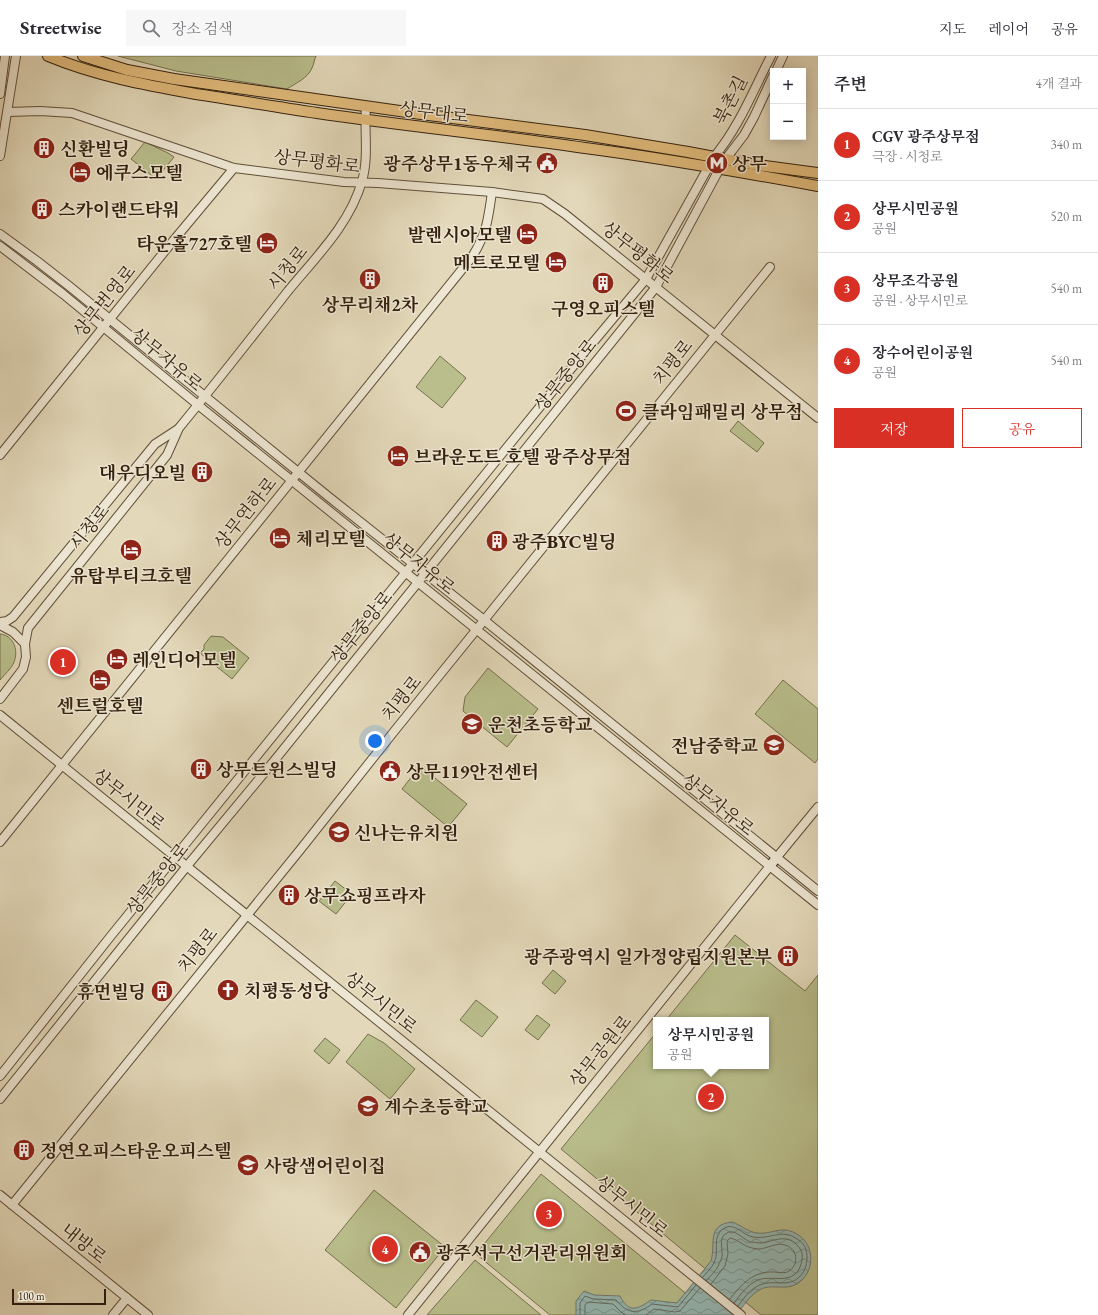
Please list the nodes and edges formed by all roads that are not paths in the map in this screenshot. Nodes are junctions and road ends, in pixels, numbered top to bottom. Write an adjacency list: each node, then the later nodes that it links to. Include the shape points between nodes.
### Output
1 (5, 56): 9 (street)
2 (16, 56): 11 (street)
3 (48, 56): 12 (main road, 상무대로, via 97,73 150,86)
4 (83, 56): 10 (main road, 상무대로, via 127,70 174,79)
5 (770, 56): 14 (street, 북촌길, via 734,130)
6 (783, 56): 7 (street, 북촌길)
7 (777, 68)
8 (770, 82): 15 (street, 북촌길, via 748,126)
9 (0, 94)
10 (366, 106): 12 (street, 시청로); 14 (main road, 상무대로, via 586,135)
11 (8, 112): 13 (street); 16 (street, 상무평화로, via 72,113)
12 (365, 120): 14 (main road, 상무대로); 18 (street, 시청로, via 365,172)
13 (0, 156)
14 (711, 161): 15 (main road, 상무대로); 24 (street, 상무중앙로)
15 (722, 164): 17 (main road, 상무대로); 19 (main road, 상무대로); 25 (street, 상무중앙로)
16 (234, 168): 18 (street, 상무평화로); 26 (street, 상무번영로)
17 (818, 173)
18 (362, 184): 20 (street, 상무평화로); 29 (street, 시청로, via 350,212 338,229)
19 (818, 186)
20 (492, 192): 24 (street, 상무평화로, via 543,199); 34 (street, 상무연하로, via 488,223 472,257)
21 (0, 234): 26 (street, 상무자유로)
22 (0, 246): 27 (street, 상무자유로)
23 (770, 267): 28 (street, 치평로)
24 (646, 279): 25 (street, 상무평화로); 36 (street, 상무중앙로)
25 (656, 287): 28 (street, 상무평화로); 38 (street, 상무중앙로)
26 (110, 319): 27 (street, 상무번영로); 29 (street, 상무자유로)
27 (103, 327): 30 (street, 상무자유로); 33 (street, 상무번영로)
28 (714, 335): 31 (street, 상무평화로); 40 (street, 치평로)
29 (205, 396): 30 (street, 시청로); 34 (street, 상무자유로)
30 (198, 405): 32 (street, 시청로); 35 (street, 상무자유로)
31 (818, 418)
32 (179, 428): 41 (street, 시청로, via 155,444 13,617); 44 (street, 시청로, via 167,455 28,628)
33 (0, 455)
34 (298, 472): 35 (street, 상무연하로); 36 (street, 상무자유로)
35 (292, 480): 37 (street, 상무자유로); 47 (street, 상무연하로)
36 (413, 563): 37 (street, 상무중앙로); 38 (street, 상무자유로)
37 (406, 572): 39 (street, 상무자유로); 50 (street, 상무중앙로)
38 (425, 573): 39 (street, 상무중앙로); 40 (street, 상무자유로)
39 (418, 582): 43 (street, 상무자유로); 52 (street, 상무중앙로)
40 (484, 620): 43 (street, 치평로); 51 (street, 상무자유로)
41 (0, 622)
42 (0, 625): 44 (street, via 13,632)
43 (477, 629): 53 (street, 상무자유로); 56 (street, 치평로)
44 (25, 644): 45 (street, 시청로, via 26,657 22,668)
45 (0, 699)
46 (0, 715): 47 (street, 상무시민로)
47 (62, 766): 49 (street, 상무연하로); 50 (street, 상무시민로)
48 (818, 807): 51 (street, 상무공원로)
49 (0, 842)
50 (176, 857): 52 (street, 상무시민로); 57 (street, 상무중앙로)
51 (777, 857): 53 (main road, 상무공원로); 54 (street, 상무자유로)
52 (187, 866): 56 (street, 상무시민로); 58 (street, 상무중앙로)
53 (770, 866): 55 (street, 상무자유로); 59 (street, 상무공원로)
54 (818, 891)
55 (818, 905)
56 (246, 915): 59 (street, 상무시민로); 61 (street, 치평로)
57 (0, 1076)
58 (0, 1099)
59 (540, 1152): 65 (street, 상무공원로); 66 (street, 상무시민로)
60 (0, 1195): 61 (street, 내방로)
61 (12, 1205): 62 (street, 내방로)
62 (127, 1298): 63 (street); 64 (street, 내방로)
63 (113, 1315)
64 (148, 1315)
65 (408, 1315)
66 (741, 1315)

